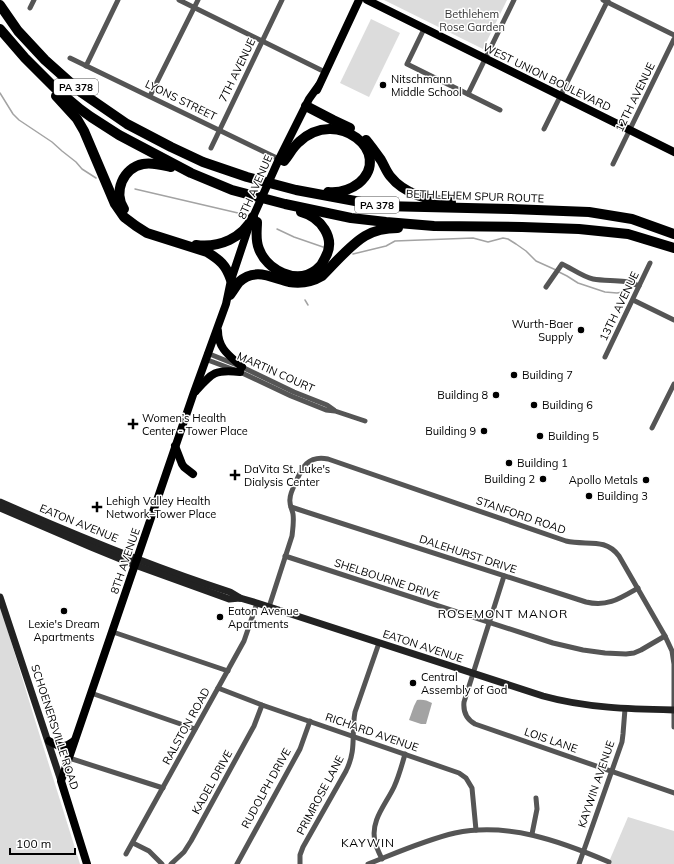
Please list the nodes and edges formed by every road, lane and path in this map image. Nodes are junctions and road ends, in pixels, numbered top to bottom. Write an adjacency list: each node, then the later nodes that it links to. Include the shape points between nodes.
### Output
1 (34, 0): 11 (street)
2 (118, 0): 20 (street)
3 (179, 0): 12 (street)
4 (198, 0): 12 (street)
5 (282, 0): 17 (street, 7TH AVENUE)
6 (359, 0): 21 (main road, 8TH AVENUE)
7 (367, 0): 13 (main road, WEST UNION BOULEVARD)
8 (514, 0): 19 (street)
9 (606, 1): 15 (street); 23 (street)
10 (0, 5): 36 (highway, BETHLEHEM SPUR ROUTE / PA 378, via 18,31 45,60 82,93 127,124 171,147 203,162)
11 (30, 8)
12 (194, 8): 17 (street); 24 (street)
13 (424, 29): 19 (main road, WEST UNION BOULEVARD); 22 (street, via 407,64)
14 (2, 32): 35 (highway, PA 378, via 55,88 80,109 119,135); 46 (highway, via 30,69 80,124 115,204 124,217 147,233 214,256 225,265)
15 (674, 35)
16 (674, 38): 29 (street, 12TH AVENUE)
17 (262, 41): 21 (street); 27 (street, 7TH AVENUE)
18 (70, 58): 20 (street, LYONS STREET)
19 (485, 58): 22 (street); 23 (main road, WEST UNION BOULEVARD)
20 (86, 66): 24 (street, LYONS STREET)
21 (325, 72): 25 (main road, 8TH AVENUE)
22 (468, 94): 26 (street)
23 (560, 95): 28 (street); 29 (main road, WEST UNION BOULEVARD)
24 (150, 96): 27 (street, LYONS STREET)
25 (306, 109): 30 (highway); 33 (main road, 8TH AVENUE); 38 (highway, via 352,128 362,135 395,182 416,195 439,201)
26 (500, 110)
27 (219, 130): 31 (street, 7TH AVENUE); 33 (street, LYONS STREET)
28 (544, 130)
29 (630, 130): 32 (main road, WEST UNION BOULEVARD); 34 (street, 12TH AVENUE)
30 (347, 131): 33 (highway, via 330,128 315,132 299,142); 36 (highway, via 365,147 370,161 364,178 353,187 330,192)
31 (210, 148)
32 (674, 152)
33 (282, 160): 39 (main road, 8TH AVENUE)
34 (613, 164)
35 (190, 173): 37 (highway, PA 378); 39 (highway, via 157,164 141,164 128,172 120,184 122,206 131,217 150,228 202,246 216,245 235,238)
36 (247, 177): 38 (highway, BETHLEHEM SPUR ROUTE / PA 378, via 296,190 382,206)
37 (251, 196): 39 (highway, via 307,213 317,220 329,239 327,256 320,267 309,275 292,276 278,271 266,261 258,248); 40 (highway, PA 378, via 351,218)
38 (511, 209): 41 (highway, BETHLEHEM SPUR ROUTE / PA 378, via 596,213 632,219)
39 (255, 219): 46 (main road, 8TH AVENUE)
40 (434, 226): 42 (highway, PA 378, via 579,229 628,234); 46 (highway, via 390,228 365,236 322,276 311,281 289,282 274,276 258,274 240,281)
41 (674, 234)
42 (674, 248)
43 (650, 263): 44 (street, 13TH AVENUE)
44 (639, 286): 45 (street, via 627,281 590,279 562,264); 47 (street, 13TH AVENUE)
45 (546, 287)
46 (231, 289): 49 (main road, 8TH AVENUE)
47 (633, 300): 48 (street); 51 (street, 13TH AVENUE)
48 (674, 320)
49 (218, 326): 50 (main road, 8TH AVENUE); 52 (main road, via 220,345)
50 (206, 356): 52 (street, MARTIN COURT); 54 (main road, 8TH AVENUE)
51 (605, 357)
52 (241, 370): 54 (main road, via 217,372); 55 (street, MARTIN COURT, via 335,411)
53 (674, 384): 56 (street)
54 (193, 395): 57 (main road, 8TH AVENUE)
55 (365, 420)
56 (652, 428)
57 (175, 446): 58 (main road, via 182,464); 63 (main road, 8TH AVENUE)
58 (193, 474)
59 (0, 502): 63 (street, EATON AVENUE)
60 (291, 507): 62 (street, via 294,526); 64 (street, DALEHURST DRIVE); 65 (street, STANFORD ROAD, via 290,497 302,468 319,458 328,459 566,542 603,544 619,556)
61 (0, 508): 63 (street, EATON AVENUE, via 91,547)
62 (285, 556): 68 (street); 69 (street, SHELBOURNE DRIVE)
63 (136, 562): 67 (street, EATON AVENUE); 70 (main road, 8TH AVENUE)
64 (504, 576): 65 (street, DALEHURST DRIVE, via 593,604 615,601); 69 (street, LOIS LANE)
65 (638, 588): 71 (street, STANFORD ROAD)
66 (0, 597): 84 (street, SCHOENERSVILLE ROAD)
67 (257, 603): 68 (street, EATON AVENUE); 73 (street, RALSTON ROAD, via 244,641)
68 (269, 607): 72 (street, EATON AVENUE)
69 (489, 622): 71 (street, SHELBOURNE DRIVE, via 553,643 583,650 622,654 634,653); 74 (street, LOIS LANE)
70 (112, 632): 73 (street); 76 (main road, 8TH AVENUE)
71 (665, 636): 79 (street, STANFORD ROAD, via 673,658)
72 (379, 643): 74 (street, EATON AVENUE); 83 (street, PRIMROSE LANE, via 356,712)
73 (228, 670): 75 (street, RALSTON ROAD)
74 (473, 674): 78 (street, EATON AVENUE, via 556,700); 88 (street, LOIS LANE, via 463,707 465,715 472,722)
75 (218, 688): 77 (street, RICHARD AVENUE); 82 (street, RALSTON ROAD)
76 (91, 693): 82 (street); 85 (main road, 8TH AVENUE)
77 (262, 704): 80 (street, RICHARD AVENUE); 102 (street, KADEL DRIVE, via 254,726 191,841)
78 (625, 709): 79 (street, EATON AVENUE); 88 (street, KAYWIN AVENUE, via 623,738)
79 (674, 710): 81 (street, STANFORD ROAD)
80 (310, 721): 83 (street, RICHARD AVENUE); 103 (street, RUDOLPH DRIVE, via 300,749)
81 (674, 727)
82 (195, 730): 90 (street, RALSTON ROAD)
83 (354, 736): 86 (street, RICHARD AVENUE); 104 (street, PRIMROSE LANE, via 348,766 303,847)
84 (49, 741): 85 (main road, via 58,746 68,746); 89 (street, SCHOENERSVILLE ROAD)
85 (74, 741): 87 (main road, 8TH AVENUE)
86 (406, 754): 93 (street, RICHARD AVENUE, via 459,773 466,778 472,788); 98 (street, via 396,783 374,826 375,843)
87 (69, 758): 89 (main road, 8TH AVENUE); 90 (street)
88 (612, 771): 91 (street, LOIS LANE); 96 (street, KAYWIN AVENUE)
89 (61, 780): 100 (main road, SCHOENERSVILLE ROAD)
90 (163, 788): 95 (street, RALSTON ROAD)
91 (674, 793)
92 (536, 798): 94 (street, via 538,809)
93 (476, 830): 94 (street); 98 (street, via 446,835)
94 (532, 834): 96 (street)
95 (132, 843): 97 (street, RALSTON ROAD); 101 (street, via 149,851)
96 (584, 851): 99 (street); 106 (street, KAYWIN AVENUE)
97 (126, 854)
98 (382, 859): 105 (street)
99 (609, 862)
100 (87, 864)
101 (162, 864)
102 (171, 864)
103 (237, 864)
104 (300, 864)
105 (369, 864)
106 (579, 864)

